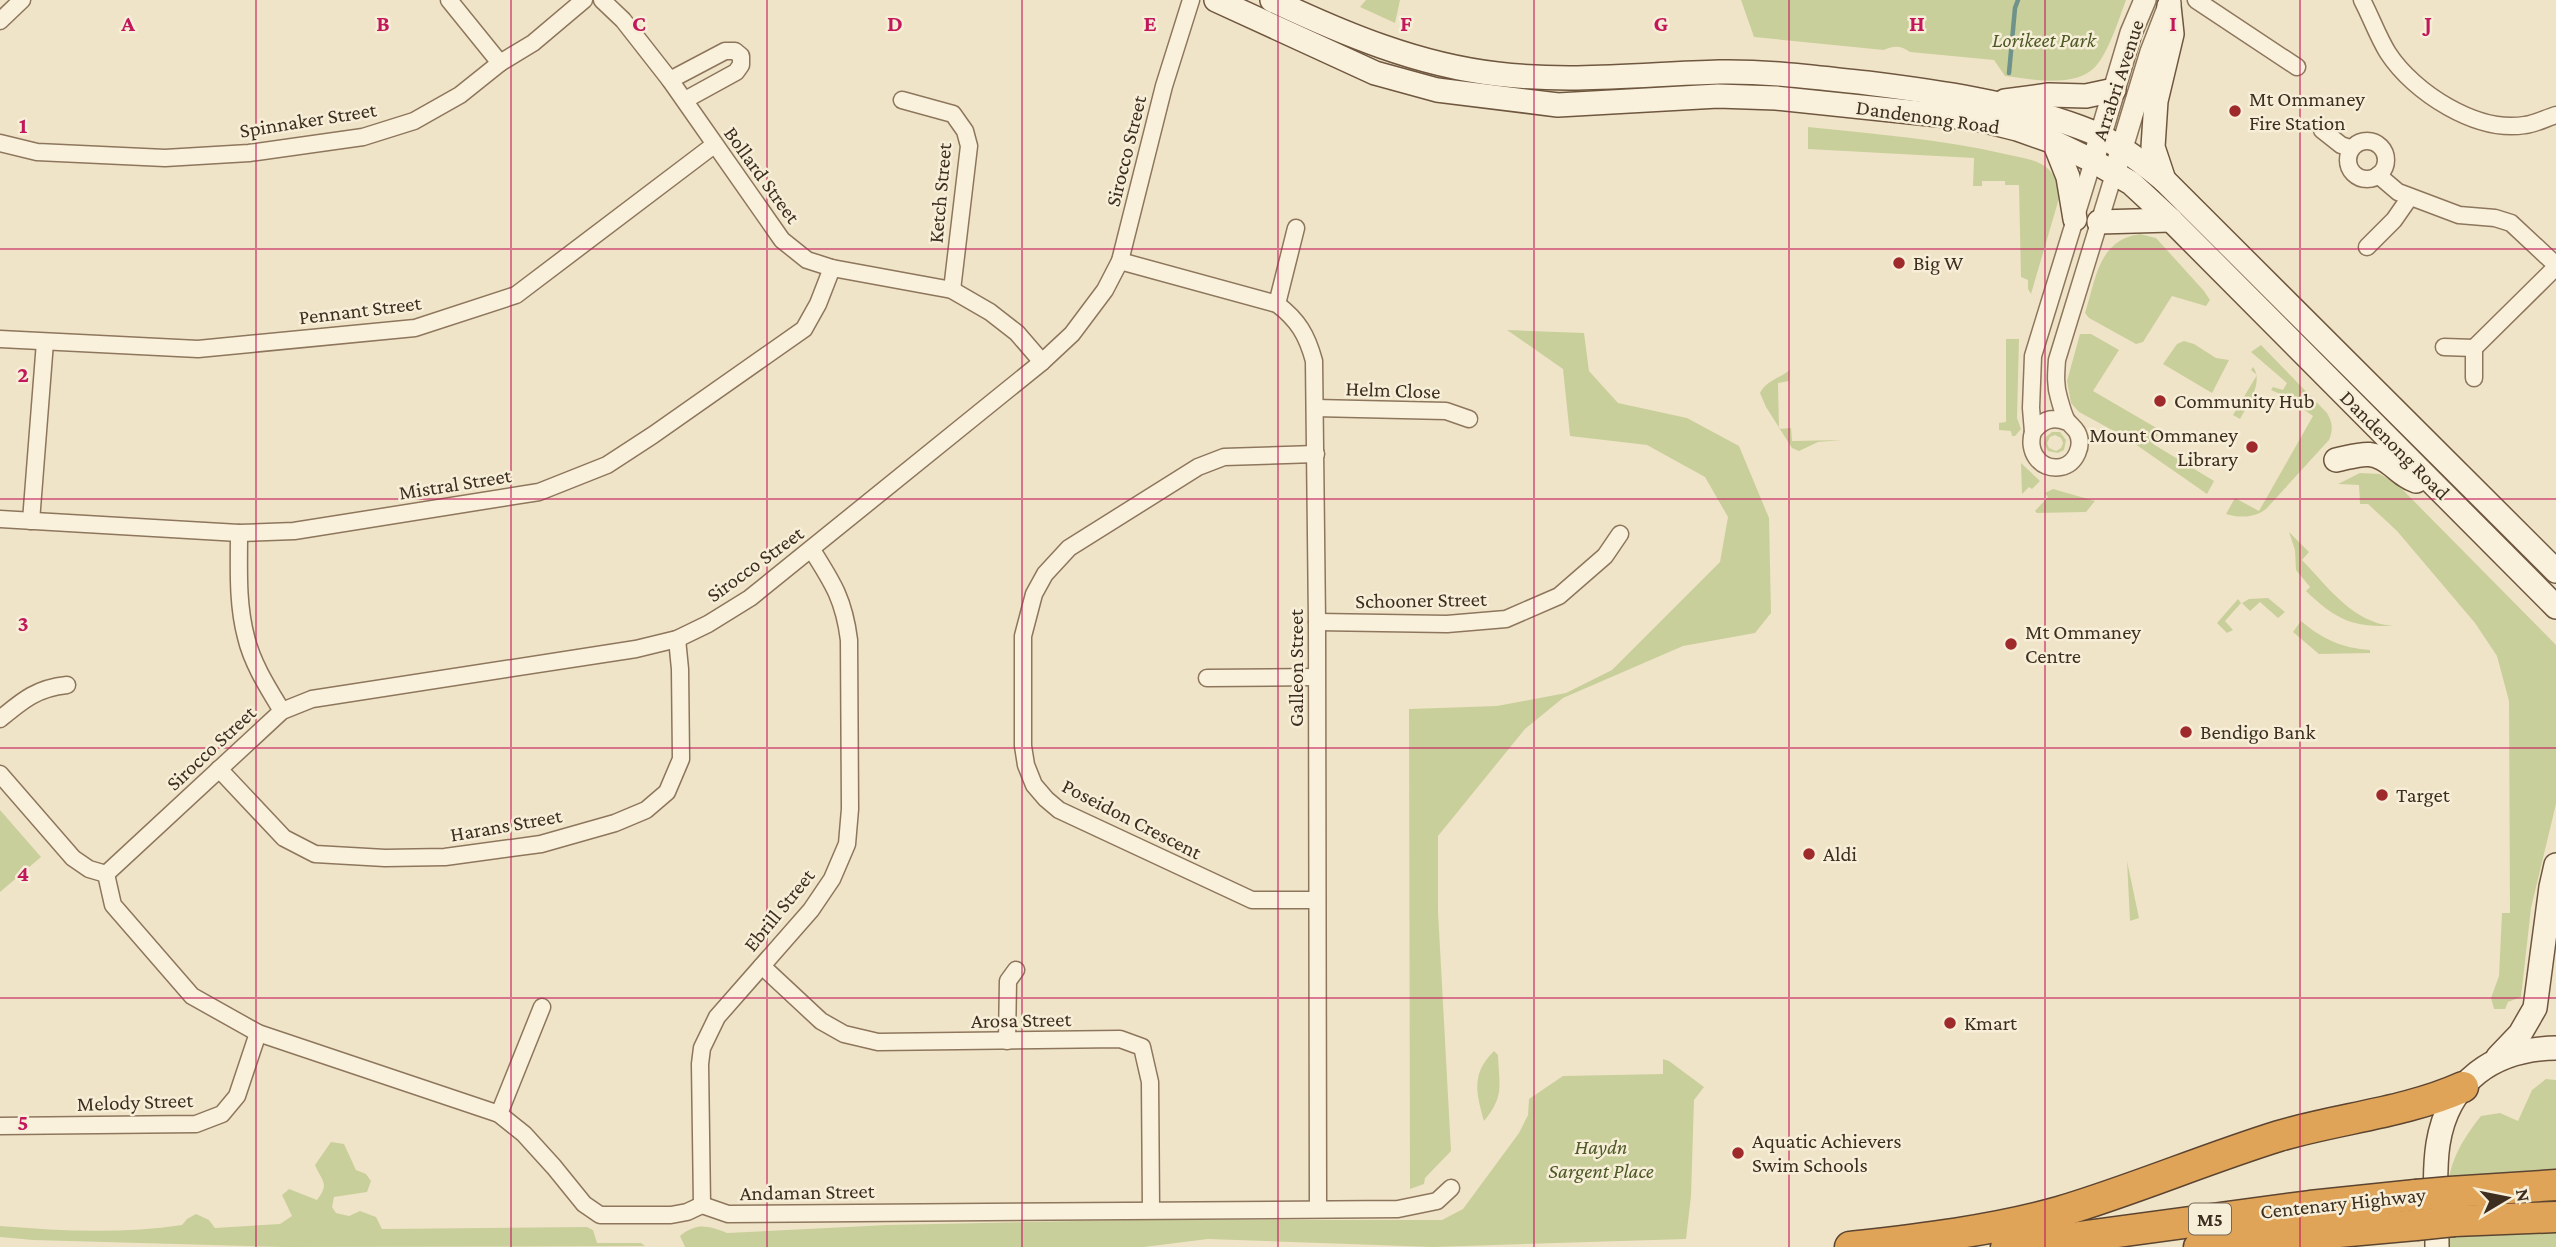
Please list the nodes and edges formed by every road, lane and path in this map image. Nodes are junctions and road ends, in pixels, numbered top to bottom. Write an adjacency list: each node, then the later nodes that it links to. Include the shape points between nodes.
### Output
1 (22, 0): 12 (street)
2 (450, 0): 13 (street)
3 (584, 0): 13 (street, Spinnaker Street, via 533,43)
4 (602, 0): 15 (street, Bollard Street)
5 (1191, 0): 38 (street, Sirocco Street)
6 (1216, 0): 23 (main road, Dandenong Road, via 1375,73 1437,90 1558,105 1718,96 1776,98 1977,119)
7 (1272, 0): 19 (main road, Dandenong Road, via 1354,37 1416,58 1497,74 1578,79 1763,72 1944,93)
8 (2145, 0): 16 (street, Arrabri Avenue)
9 (2196, 0): 14 (street)
10 (2362, 0): 20 (street, via 2389,54 2421,90 2452,109 2488,123 2525,125)
11 (2171, 3): 26 (street, Arrabri Avenue); 30 (main road, via 2172,34 2156,101 2153,147)
12 (0, 21)
13 (500, 63): 24 (street, Spinnaker Street, via 460,95 414,121 363,137 249,153 164,158 37,152)
14 (2297, 67)
15 (670, 80): 17 (street, Bollard Street); 17 (street, via 725,51 741,56 736,72)
16 (2114, 90): 19 (main road); 22 (street, Arrabri Avenue)
17 (685, 100): 25 (street, Bollard Street)
18 (902, 100): 41 (street, Ketch Street, via 953,114 969,146)
19 (1991, 103): 22 (main road, Dandenong Road)
20 (2556, 115)
21 (2322, 130): 27 (street)
22 (2100, 136): 26 (main road, Dandenong Road); 28 (street, Arrabri Avenue)
23 (2054, 142): 28 (main road, Dandenong Road); 33 (main road, via 2068,177)
24 (0, 143)
25 (714, 145): 40 (street, Bollard Street, via 782,240 807,260); 44 (street, Pennant Street, via 516,295 415,328 198,349)
26 (2122, 148): 30 (main road, Dandenong Road); 31 (street, Arrabri Avenue)
27 (2350, 148): 29 (street, via 2347,161 2352,173 2364,179); 29 (street, via 2361,141 2379,144 2386,161)
28 (2092, 161): 31 (main road, Dandenong Road); 33 (street)
29 (2378, 175): 32 (street)
30 (2164, 180): 61 (main road, Dandenong Road)
31 (2111, 183): 34 (main road, Dandenong Road, via 2131,183); 35 (street)
32 (2410, 197): 37 (street, via 2395,220); 39 (street, via 2459,215 2511,223)
33 (2075, 219): 52 (street, via 2033,356)
34 (2171, 220): 35 (main road); 55 (main road, Dandenong Road)
35 (2099, 222): 51 (street, via 2057,360 2055,382)
36 (1296, 228): 42 (street)
37 (2367, 247)
38 (1120, 261): 42 (street, Galleon Street); 47 (street, Sirocco Street, via 1073,334)
39 (2556, 266): 46 (street)
40 (832, 268): 41 (street, Bollard Street); 58 (street, Mistral Street, via 804,329 607,465 539,492 294,531)
41 (952, 290): 47 (street, Bollard Street, via 1017,333)
42 (1277, 304): 49 (street, Galleon Street, via 1307,336 1314,360)
43 (0, 339): 44 (street, Pennant Street)
44 (45, 342): 57 (street)
45 (2444, 347): 46 (street)
46 (2474, 348): 48 (street)
47 (1042, 362): 60 (street, Sirocco Street)
48 (2474, 378)
49 (1315, 408): 50 (street, Helm Close, via 1446,411); 53 (street, Galleon Street)
50 (1469, 419)
51 (2067, 422): 52 (street, via 2047,420); 52 (street, via 2077,433 2079,448 2066,465 2051,467 2038,460 2031,447)
52 (2034, 432)
53 (1316, 454): 63 (street, Galleon Street); 74 (street, Poseidon Crescent, via 1224,457 1198,467 1069,548 1034,594 1023,650 1025,756 1034,785 1045,799 1059,810 1251,900)
54 (2336, 460): 55 (main road, via 2367,453 2382,456 2408,478)
55 (2439, 489): 62 (main road, Dandenong Road)
56 (0, 519): 57 (street, Mistral Street)
57 (31, 521): 58 (street, Mistral Street)
58 (239, 533): 68 (street, via 239,601 246,639)
59 (1620, 534): 63 (street, Schooner Street, via 1605,556 1559,596 1506,619 1447,624)
60 (812, 550): 64 (street, Sirocco Street, via 750,598); 76 (street, Ebrill Street, via 839,593 848,628 847,844 832,879 811,910)
61 (2556, 571)
62 (2556, 607)
63 (1317, 622): 65 (street, Galleon Street)
64 (677, 639): 68 (street, Sirocco Street, via 312,699); 70 (street, Harans Street, via 681,759 667,792 646,810 615,823 541,844 445,857 315,853 284,838)
65 (1316, 677): 66 (street); 74 (street, Galleon Street)
66 (1207, 678)
67 (67, 685): 69 (street, via 47,687)
68 (282, 711): 70 (street, Sirocco Street)
69 (0, 719)
70 (219, 769): 73 (street, Sirocco Street)
71 (0, 774): 73 (street, via 73,858)
72 (2556, 865): 75 (main road)
73 (106, 874): 79 (street, via 113,905 192,996)
74 (1317, 900): 89 (street, Galleon Street)
75 (2551, 922): 82 (main road, via 2535,1008 2514,1042)
76 (762, 966): 80 (street, Arosa Street, via 821,1021 844,1034 878,1042); 88 (street, Ebrill Street, via 717,1017 702,1048)
77 (1016, 970): 80 (street, via 1008,981)
78 (542, 1007): 84 (street)
79 (258, 1033): 84 (street); 85 (street, Melody Street, via 237,1096 222,1114 196,1124)
80 (1007, 1041): 90 (street, Arosa Street, via 1120,1039 1142,1047 1150,1082)
81 (2556, 1048): 82 (main road)
82 (2492, 1062): 83 (main road)
83 (2463, 1087): 92 (highway, via 2422,1103 2321,1124 2254,1144 2059,1212 1969,1232); 95 (main road, via 2446,1114 2438,1147)
84 (499, 1114): 88 (street, via 524,1134 584,1205 600,1215 671,1215)
85 (0, 1126)
86 (2556, 1185): 93 (highway, Centenary Highway / M5, bridge, via 2310,1206)
87 (1451, 1188): 89 (street, Andaman Street, via 1437,1201 1416,1207)
88 (702, 1205): 90 (street, Andaman Street, via 728,1214)
89 (1318, 1208): 90 (street, Andaman Street)
90 (1151, 1209)
91 (2556, 1217): 94 (highway, Centenary Highway / M5, bridge, via 2416,1225)
92 (1850, 1247)
93 (2006, 1247)
94 (2200, 1247)
95 (2437, 1247)

